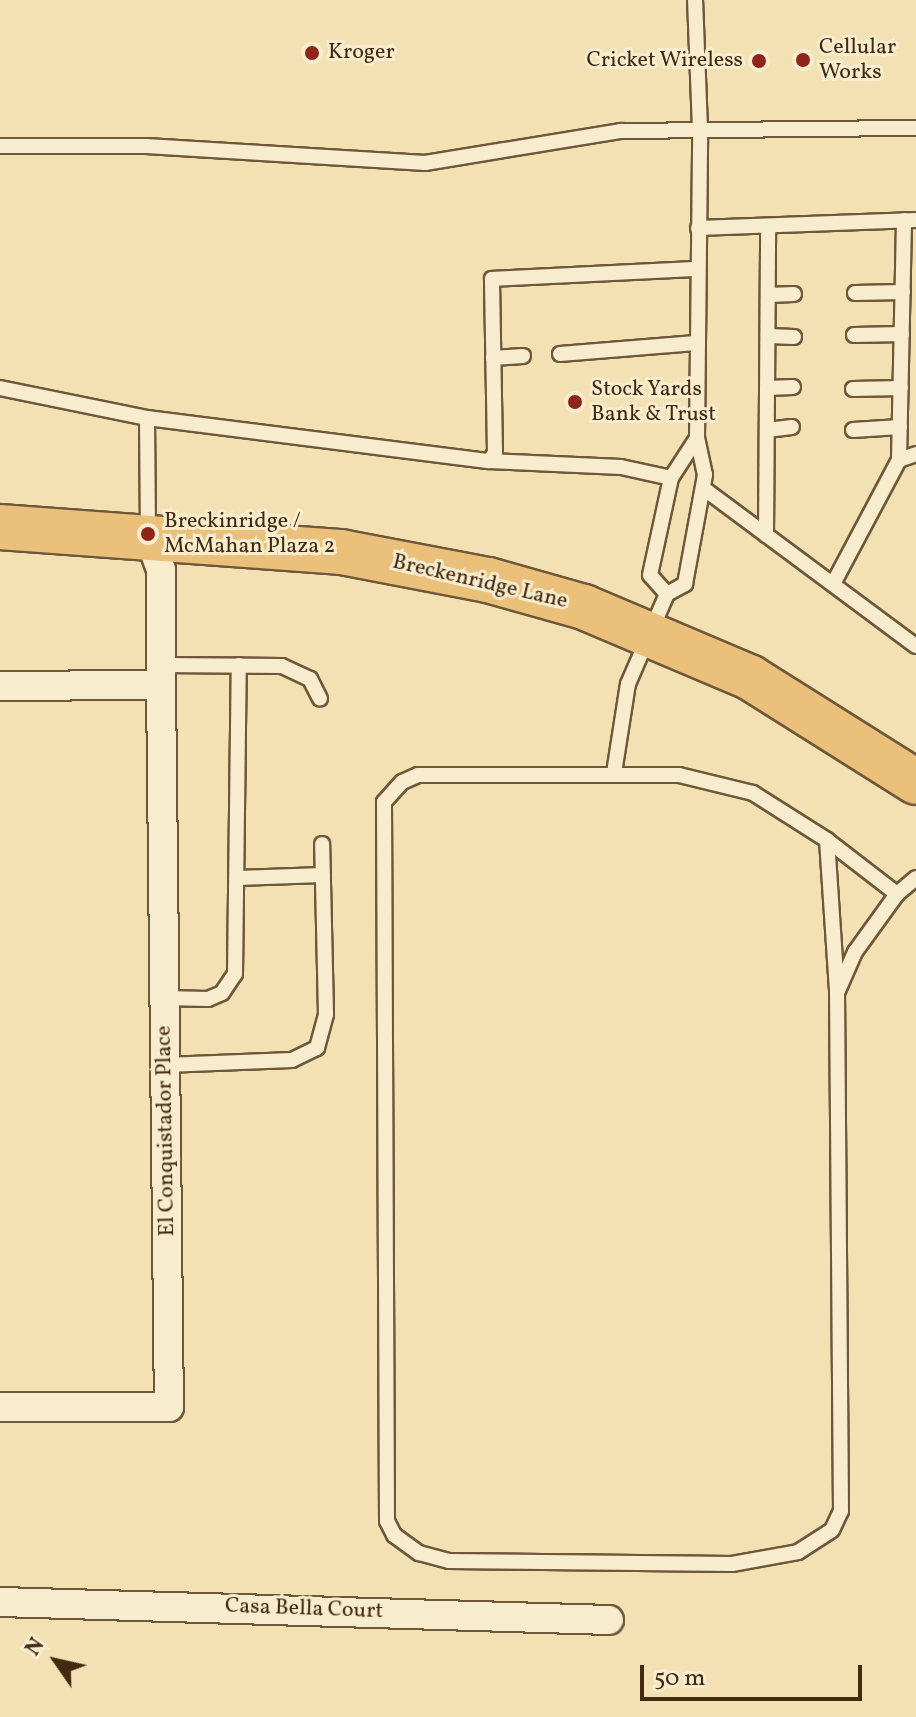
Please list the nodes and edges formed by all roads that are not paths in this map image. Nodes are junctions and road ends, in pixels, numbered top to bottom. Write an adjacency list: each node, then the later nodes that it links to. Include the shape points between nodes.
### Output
1 (695, 0): 3 (lane)
2 (916, 128): 3 (lane)
3 (700, 129): 4 (lane, via 621,131 425,163 146,146); 7 (lane)
4 (0, 146)
5 (910, 220): 6 (lane); 9 (lane)
6 (768, 226): 7 (lane); 12 (lane)
7 (698, 228): 8 (lane)
8 (698, 269): 18 (lane); 21 (lane, via 492,279)
9 (903, 292): 10 (lane); 13 (lane)
10 (855, 293)
11 (794, 294): 12 (lane)
12 (768, 295): 16 (lane)
13 (909, 309): 14 (lane)
14 (902, 334): 15 (lane); 26 (lane)
15 (854, 335)
16 (768, 336): 17 (lane); 24 (lane)
17 (794, 337)
18 (696, 343): 19 (lane); 32 (lane)
19 (560, 354)
20 (523, 356): 21 (lane)
21 (493, 358): 35 (lane, via 495,453)
22 (793, 387): 24 (lane)
23 (0, 388): 27 (lane)
24 (767, 388): 30 (lane)
25 (853, 389): 26 (lane)
26 (906, 395): 29 (lane)
27 (147, 418): 35 (lane); 39 (lane)
28 (792, 427): 30 (lane)
29 (900, 427): 31 (lane); 34 (lane)
30 (767, 430): 40 (lane)
31 (853, 430)
32 (697, 438): 36 (lane); 37 (lane)
33 (916, 454): 34 (lane)
34 (899, 460): 41 (lane)
35 (489, 461): 36 (lane, via 621,467)
36 (671, 478): 42 (lane, via 650,575)
37 (703, 488): 40 (lane); 42 (lane, via 685,584)
38 (0, 527): 39 (main road, Breckenridge Lane)
39 (148, 534): 42 (main road, Breckenridge Lane, via 370,557); 45 (street, El Conquistador Place, via 161,570)
40 (766, 535): 41 (lane)
41 (833, 584): 43 (lane)
42 (658, 613): 48 (lane, via 628,684); 49 (main road, Breckenridge Lane)
43 (916, 646)
44 (239, 665): 45 (lane); 47 (lane, via 282,666 310,679); 53 (lane)
45 (161, 675): 46 (street); 57 (street, El Conquistador Place)
46 (0, 686)
47 (320, 699)
48 (614, 773): 50 (lane, via 679,775 753,793); 56 (lane, via 418,775 402,782 384,802 387,1521 394,1535 419,1553 449,1561 732,1564 798,1552 832,1530 841,1511)
49 (916, 782)
50 (827, 840): 55 (lane); 56 (lane)
51 (322, 844): 52 (lane)
52 (323, 875): 53 (lane); 58 (lane, via 326,1014 317,1048 292,1060)
53 (237, 878): 57 (lane, via 235,974 222,993 208,999)
54 (916, 878): 55 (lane)
55 (897, 894): 56 (lane, via 855,952)
56 (837, 993)
57 (164, 998): 58 (street, El Conquistador Place)
58 (165, 1065): 59 (street, El Conquistador Place, via 169,1407)
59 (0, 1407)
60 (0, 1602): 61 (street, Casa Bella Court)
61 (609, 1620)

